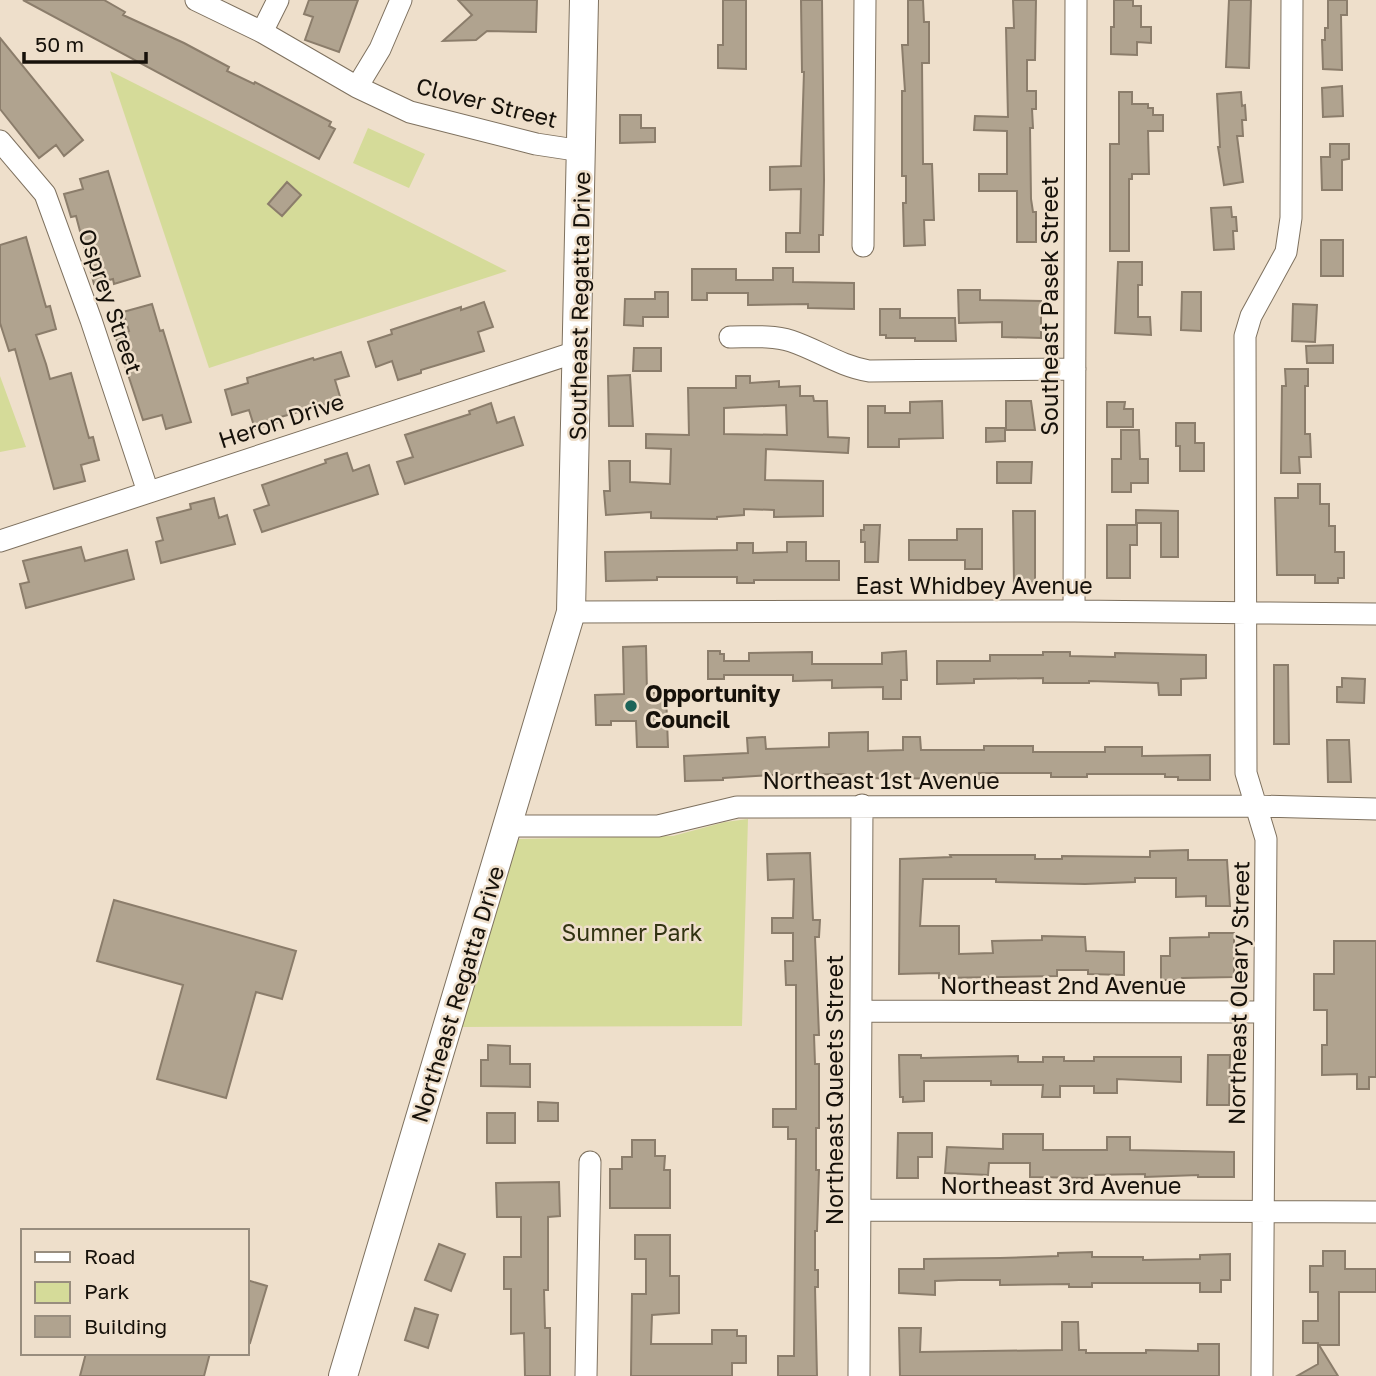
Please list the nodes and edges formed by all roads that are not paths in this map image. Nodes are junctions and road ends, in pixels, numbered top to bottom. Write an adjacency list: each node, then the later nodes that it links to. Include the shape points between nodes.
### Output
1 (196, 0): 8 (street, Clover Street)
2 (278, 0): 8 (street)
3 (401, 0): 9 (street)
4 (584, 0): 11 (main road, Southeast Regatta Drive)
5 (865, 0): 12 (street)
6 (1076, 0): 15 (street, Southeast Pasek Street)
7 (1292, 0): 20 (street, Northeast Oleary Street, via 1291,218 1286,252 1245,336)
8 (262, 32): 9 (street, Clover Street)
9 (357, 87): 11 (street, Clover Street, via 410,113)
10 (0, 141): 16 (street, Osprey Street, via 45,194)
11 (582, 151): 14 (main road, Southeast Regatta Drive)
12 (863, 246)
13 (730, 337): 15 (street, via 777,337 869,371)
14 (579, 351): 16 (street, Heron Drive); 19 (main road, Southeast Regatta Drive)
15 (1075, 369): 18 (street, Southeast Pasek Street)
16 (148, 492): 17 (street, Heron Drive)
17 (0, 541)
18 (1074, 611): 19 (street, East Whidbey Avenue); 20 (street, East Whidbey Avenue)
19 (572, 612): 25 (main road, Northeast Regatta Drive)
20 (1245, 613): 21 (street, East Whidbey Avenue); 23 (street, Northeast Oleary Street, via 1246,774)
21 (1376, 614)
22 (862, 805): 23 (street, Northeast 1st Avenue); 25 (street, Northeast 1st Avenue, via 737,807 658,826); 26 (street, Northeast Queets Street)
23 (1256, 806): 24 (street, Northeast 1st Avenue); 27 (street, Northeast Oleary Street, via 1266,839)
24 (1376, 809)
25 (508, 826): 32 (main road, Northeast Regatta Drive)
26 (861, 1010): 27 (street, Northeast 2nd Avenue); 29 (street, Northeast Queets Street)
27 (1264, 1012): 31 (street, Northeast Oleary Street)
28 (590, 1162): 33 (street)
29 (860, 1210): 31 (street, Northeast 3rd Avenue); 34 (street, Northeast Queets Street)
30 (1376, 1212): 31 (street, Northeast 3rd Avenue)
31 (1262, 1213): 35 (street, Northeast Oleary Street)
32 (343, 1376)
33 (586, 1376)
34 (859, 1376)
35 (1262, 1376)

